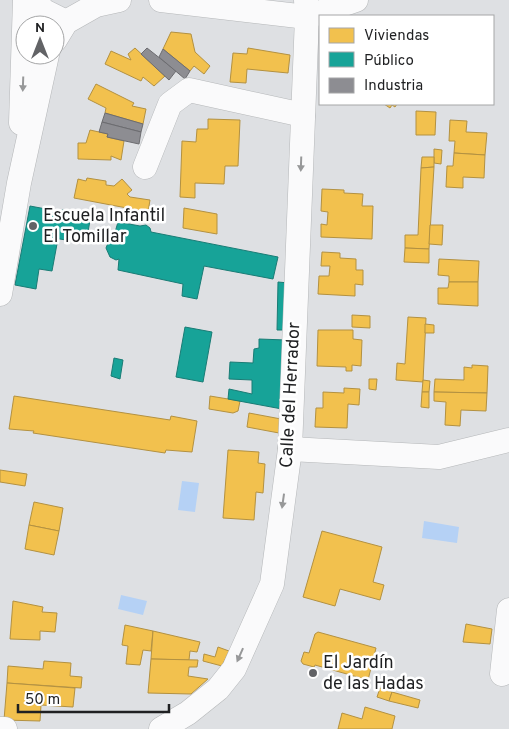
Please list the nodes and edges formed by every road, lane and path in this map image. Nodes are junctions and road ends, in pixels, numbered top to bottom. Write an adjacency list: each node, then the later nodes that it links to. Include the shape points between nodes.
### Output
1 (25, 0): 12 (street, one-way to 12)
2 (34, 0): 7 (street)
3 (119, 0): 8 (street, via 96,5)
4 (161, 0): 6 (street)
5 (356, 0): 6 (street)
6 (307, 9): 10 (street, Calle del Herrador)
7 (47, 15)
8 (65, 27)
9 (45, 65): 12 (street)
10 (303, 115): 11 (street, via 188,90 170,104); 15 (street, Calle del Herrador, one-way to 15)
11 (145, 167)
12 (20, 183): 13 (street)
13 (0, 294)
14 (509, 440): 15 (street, via 439,457)
15 (290, 449): 20 (street, Calle del Herrador, one-way to 20, via 272,584 234,669 218,689)
16 (509, 610): 17 (street, via 502,674)
17 (509, 671)
18 (0, 729): 19 (street)
19 (5, 729)
20 (161, 729)

